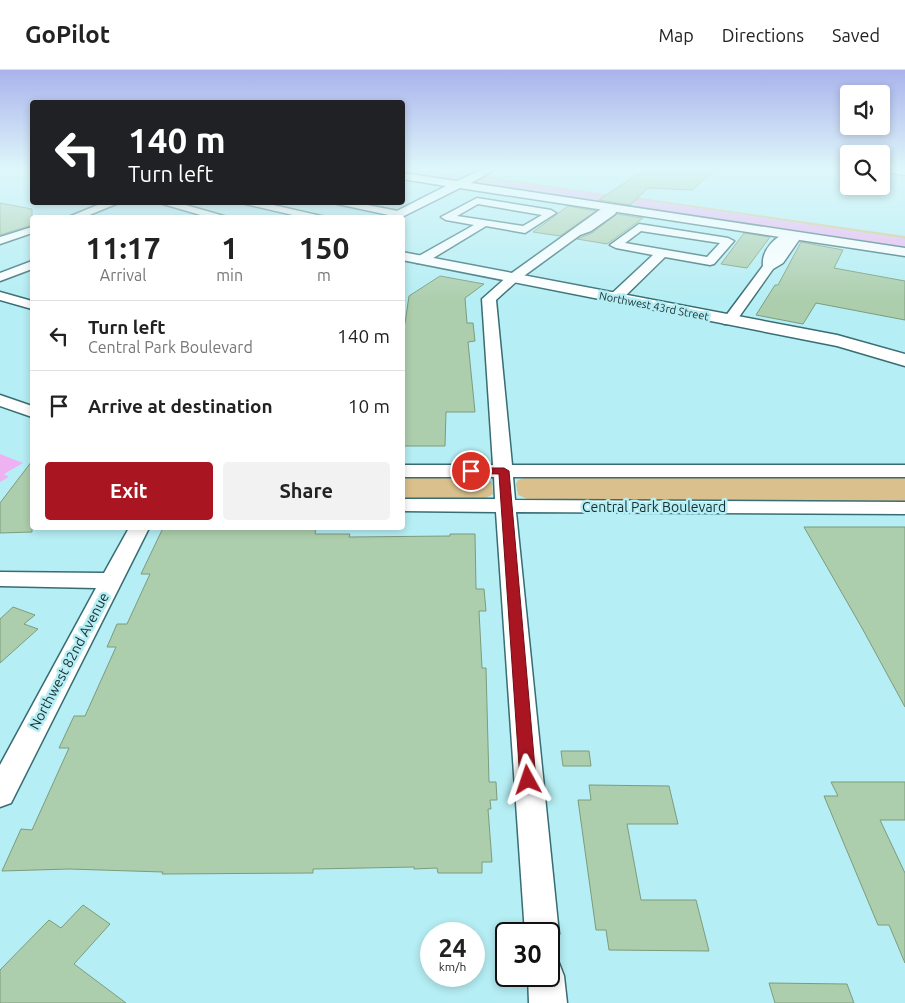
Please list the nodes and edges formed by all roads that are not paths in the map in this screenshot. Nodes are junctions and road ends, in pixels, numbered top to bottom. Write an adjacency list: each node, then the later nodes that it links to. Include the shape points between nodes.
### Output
1 (177, 213): 9 (street)
2 (297, 213): 10 (street)
3 (455, 213): 11 (street, via 446,217)
4 (486, 213): 11 (street)
5 (520, 213): 13 (street)
6 (548, 213): 13 (street, via 551,213 526,230)
7 (610, 213): 27 (street)
8 (644, 213): 16 (street)
9 (170, 215)
10 (309, 215)
11 (471, 221): 12 (street)
12 (484, 223): 13 (street); 24 (street)
13 (499, 226)
14 (30, 231): 18 (street)
15 (667, 231): 17 (street); 19 (street); 19 (street, via 639,227 616,245)
16 (790, 235): 20 (street); 31 (street, via 793,240 779,260 769,266)
17 (699, 236): 22 (street); 22 (street, via 728,241 710,262)
18 (0, 242)
19 (646, 250): 21 (street)
20 (905, 252)
21 (662, 253): 22 (street); 29 (street)
22 (679, 256)
23 (405, 257): 24 (street, Northwest 43rd Street)
24 (421, 260): 27 (street, Northwest 43rd Street)
25 (30, 266): 26 (street)
26 (0, 277)
27 (513, 278): 29 (street, Northwest 43rd Street); 36 (street, via 489,299)
28 (0, 296): 30 (street)
29 (614, 299): 31 (street, Northwest 43rd Street)
30 (30, 304)
31 (729, 321): 32 (street, Northwest 43rd Street, via 838,339)
32 (905, 360)
33 (0, 400): 34 (street)
34 (30, 411)
35 (405, 471): 36 (street)
36 (504, 471): 37 (street); 39 (street)
37 (905, 471)
38 (405, 506): 39 (street, Central Park Boulevard)
39 (506, 506): 40 (street, Central Park Boulevard); 45 (street)
40 (905, 508)
41 (138, 530): 43 (street, Northwest 82nd Avenue)
42 (0, 578): 43 (street)
43 (111, 581): 44 (street, Northwest 82nd Avenue)
44 (0, 794)
45 (541, 922)
46 (547, 987): 47 (street)
47 (548, 1003)

